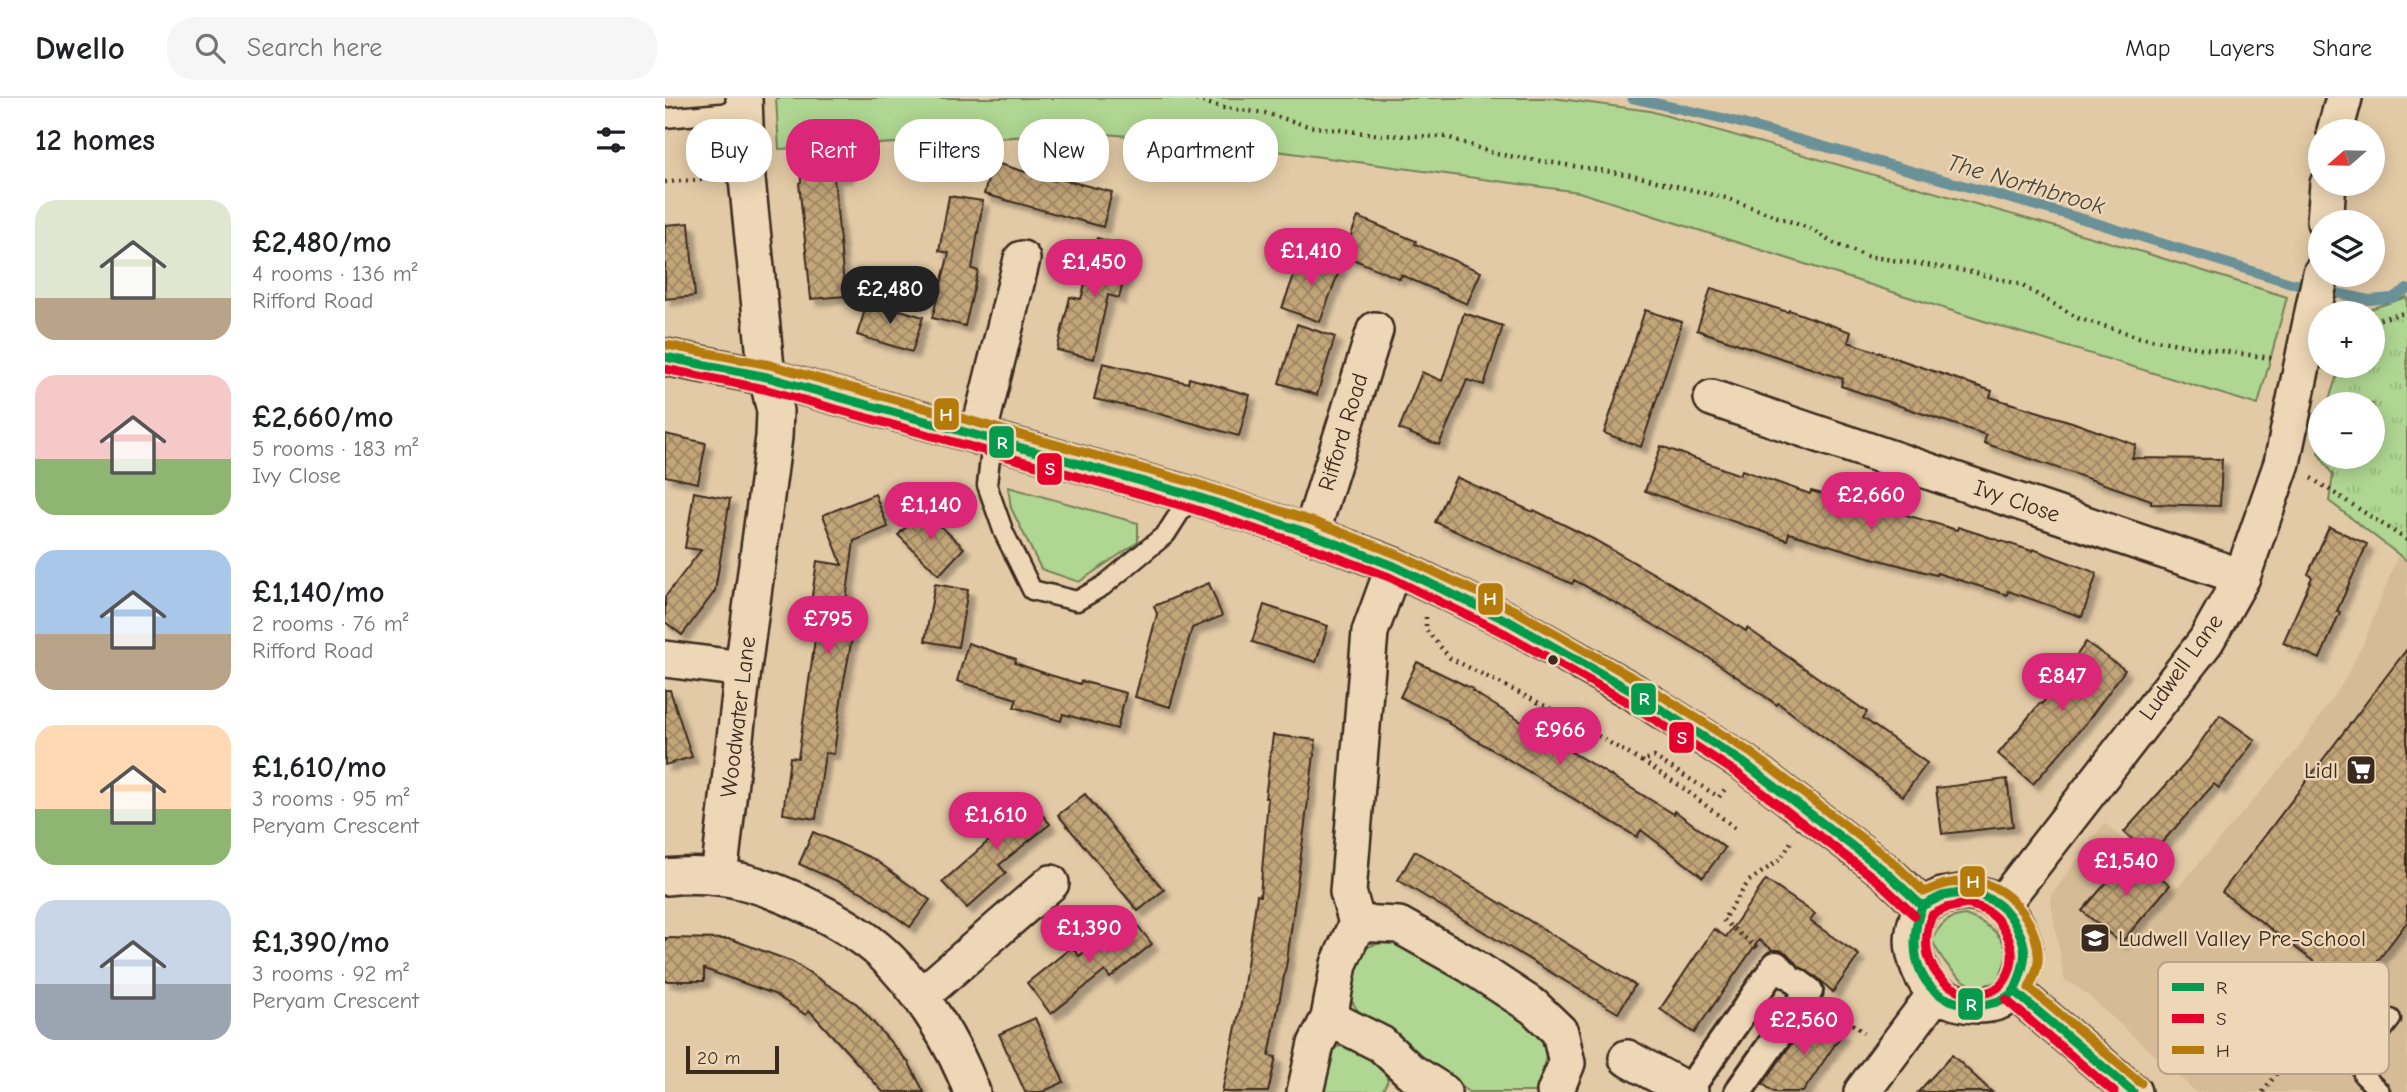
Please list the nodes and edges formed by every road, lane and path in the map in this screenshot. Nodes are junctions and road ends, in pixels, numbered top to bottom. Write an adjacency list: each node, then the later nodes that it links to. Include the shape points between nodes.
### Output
1 (1189, 98): 15 (path, via 1308,126 1447,137 1496,154 1631,175 1726,198 1811,229 1866,256 2019,284 2078,318 2139,337)
2 (2344, 98): 5 (street)
3 (744, 104): 4 (lane)
4 (665, 118)
5 (2338, 119)
6 (686, 181): 7 (path)
7 (665, 182)
8 (747, 182): 16 (street, Woodwater Lane)
9 (1022, 259): 18 (street)
10 (2318, 287): 15 (street, Ludwell Lane)
11 (2407, 312): 12 (path)
12 (2385, 318)
13 (1375, 330): 21 (street, Rifford Road)
14 (665, 357): 16 (street)
15 (2304, 362): 19 (street, Ludwell Lane)
16 (767, 377): 18 (street); 27 (street, Woodwater Lane, via 775,411 774,437)
17 (1712, 398): 24 (street, Ivy Close)
18 (985, 438): 20 (street); 20 (lane, via 987,485 1032,590 1077,601 1103,586 1166,534)
19 (2282, 463): 22 (path); 24 (street, Ludwell Lane)
20 (1191, 495): 21 (street)
21 (1311, 534): 23 (street)
22 (2407, 540)
23 (1394, 566): 25 (street); 37 (street, via 1370,632 1349,892)
24 (2242, 577): 35 (street, Ludwell Lane, via 2206,641)
25 (1426, 581): 28 (path, via 1426,630 1450,658); 29 (street, via 1510,622 1635,693)
26 (665, 659): 27 (street)
27 (743, 669): 33 (street, Woodwater Lane)
28 (1641, 761): 29 (path, via 1654,757 1719,797); 31 (path)
29 (1744, 763): 30 (street)
30 (1809, 811): 36 (street, via 1887,872); 38 (path, via 1781,859 1749,881 1723,920)
31 (1738, 830)
32 (665, 877): 33 (street)
33 (719, 877): 41 (street, via 747,882 835,919 881,951)
34 (1051, 883): 41 (street)
35 (2002, 904): 36 (street, via 1987,895 1967,892 1942,896); 39 (street, via 2024,942 2026,962)
36 (1922, 906): 40 (street, via 1913,951)
37 (1357, 923): 42 (street, via 1339,964); 53 (street, via 1399,925 1534,1007 1560,1032 1567,1063)
38 (1792, 978): 49 (street); 54 (street)
39 (2014, 991): 40 (street, via 2000,1001 1974,1005); 56 (street)
40 (1936, 993): 55 (street)
41 (920, 998): 50 (street)
42 (1329, 1018): 48 (street, via 1381,1044); 51 (street, via 1315,1044)
43 (2392, 1019): 44 (lane)
44 (2389, 1023)
45 (1627, 1058): 49 (street)
46 (2276, 1074): 57 (path)
47 (2363, 1074): 58 (lane)
48 (1403, 1082): 52 (street)
49 (1689, 1091)
50 (972, 1092)
51 (1305, 1092)
52 (1443, 1092)
53 (1555, 1092)
54 (1738, 1092)
55 (1862, 1092)
56 (2133, 1092)
57 (2263, 1092)
58 (2380, 1092)

